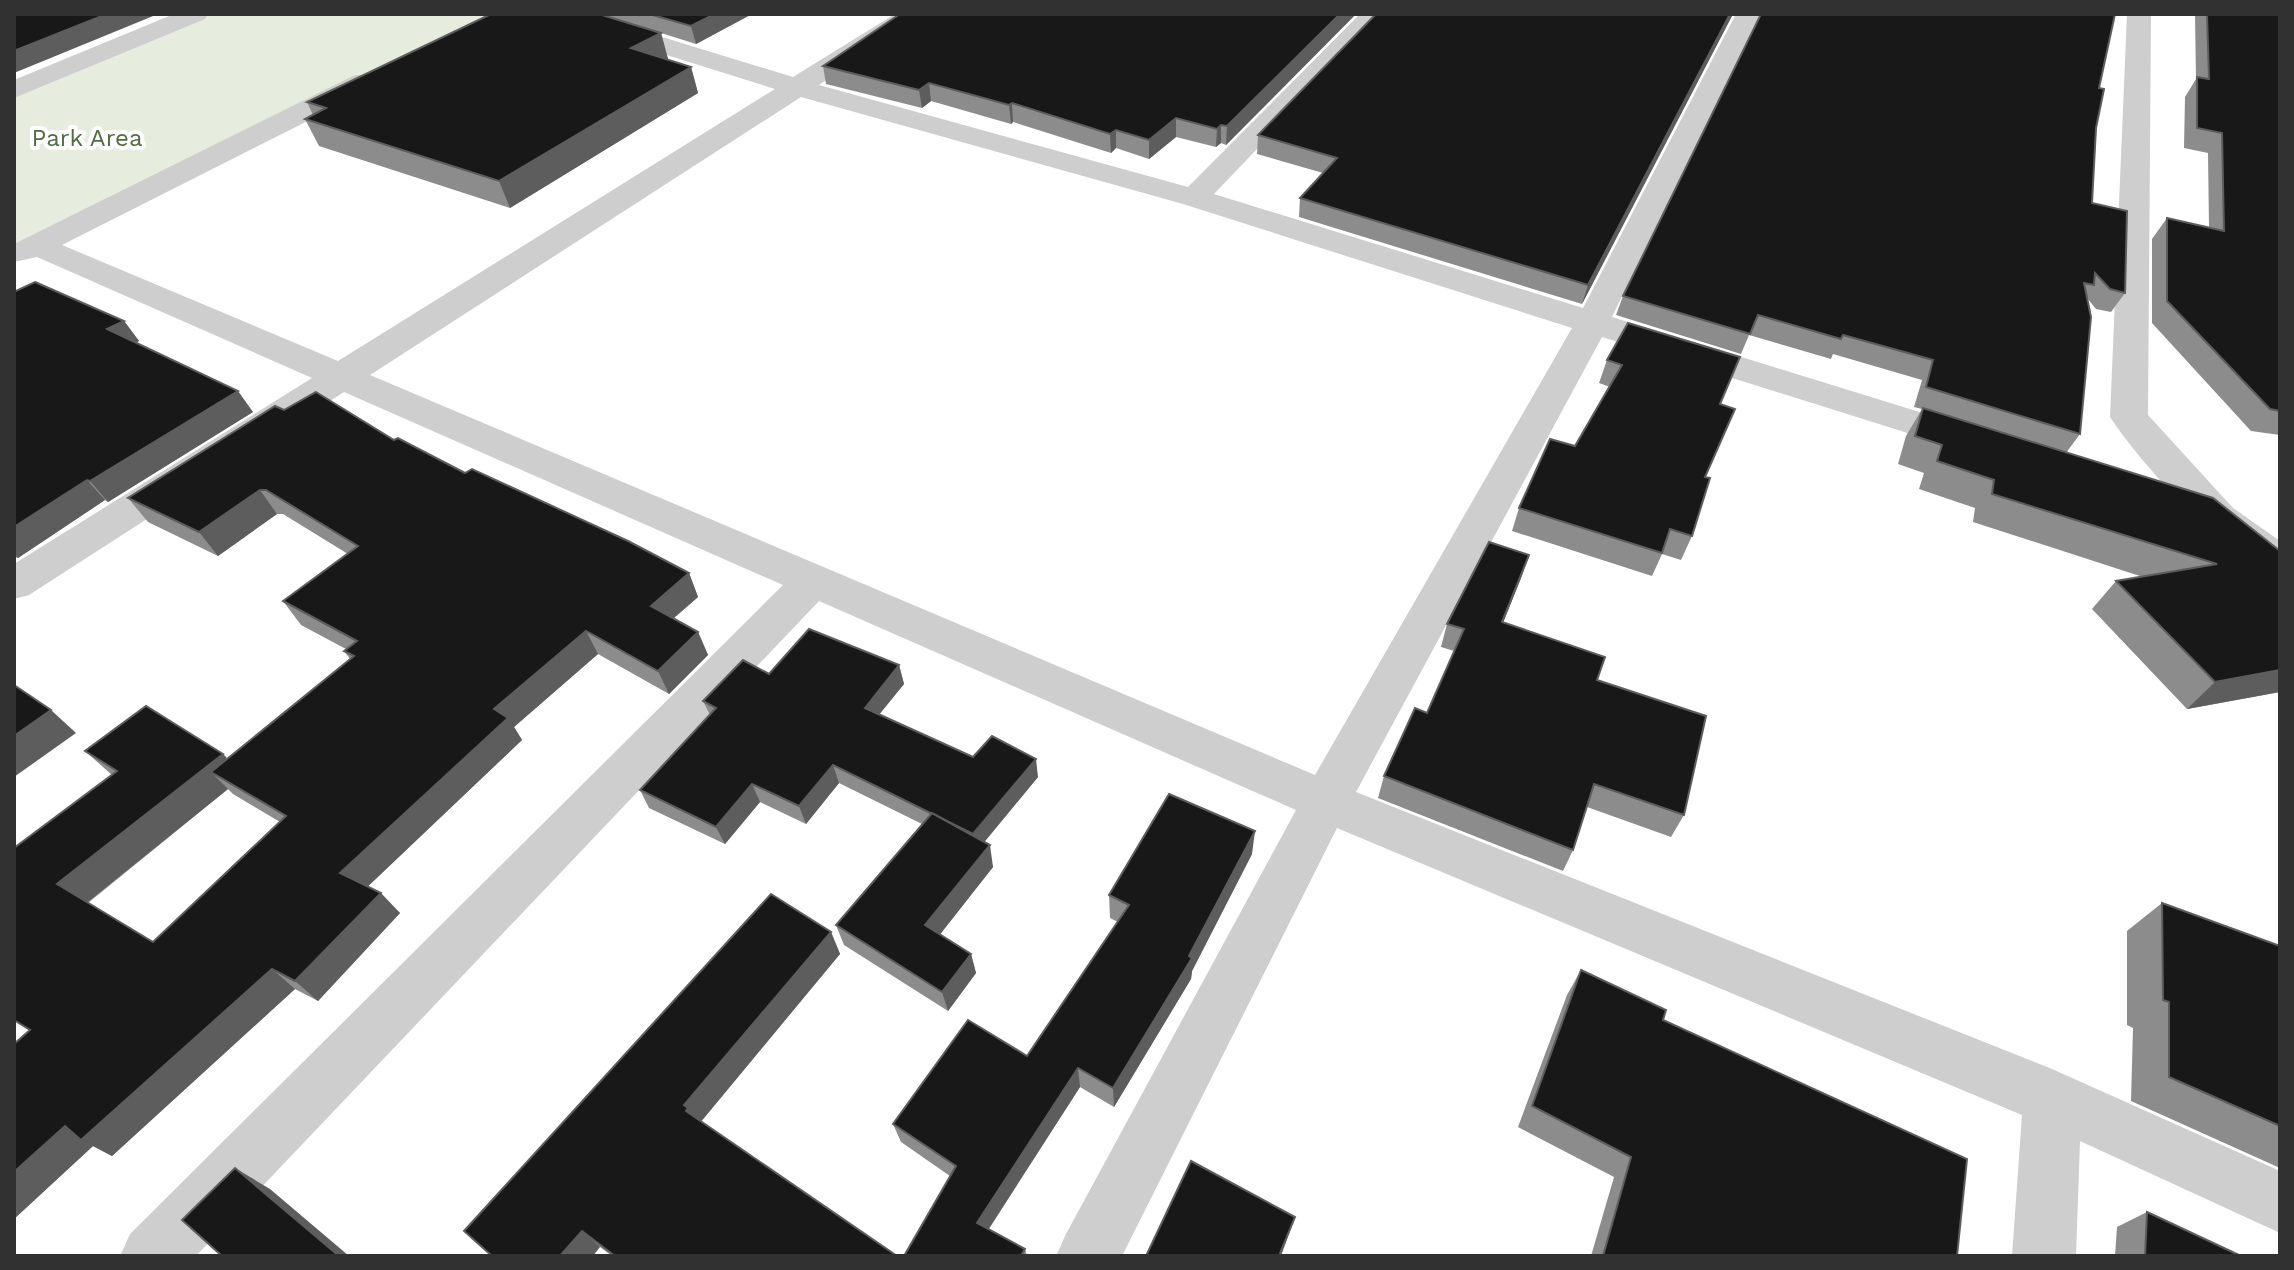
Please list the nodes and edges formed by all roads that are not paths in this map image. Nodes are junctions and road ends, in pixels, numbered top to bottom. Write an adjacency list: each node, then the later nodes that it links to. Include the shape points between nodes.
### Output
1 (196, 14): 9 (street)
2 (561, 14): 8 (street)
3 (912, 14): 8 (street)
4 (1374, 14): 10 (street)
5 (1748, 14): 12 (street)
6 (2139, 14): 16 (street, via 2129,417)
7 (387, 70): 11 (street)
8 (797, 87): 10 (street); 13 (street)
9 (14, 90)
10 (1194, 198): 12 (street)
11 (25, 250): 13 (street)
12 (1592, 323): 14 (street); 20 (street)
13 (339, 376): 18 (street); 19 (street)
14 (1995, 448)
15 (2160, 499): 16 (street)
16 (2219, 518): 17 (street)
17 (2280, 562)
18 (814, 580): 20 (street); 23 (street)
19 (14, 584)
20 (1326, 801): 21 (street); 24 (street)
21 (2052, 1098): 22 (street); 25 (street)
22 (2280, 1202)
23 (152, 1256)
24 (1088, 1256)
25 (2044, 1256)

